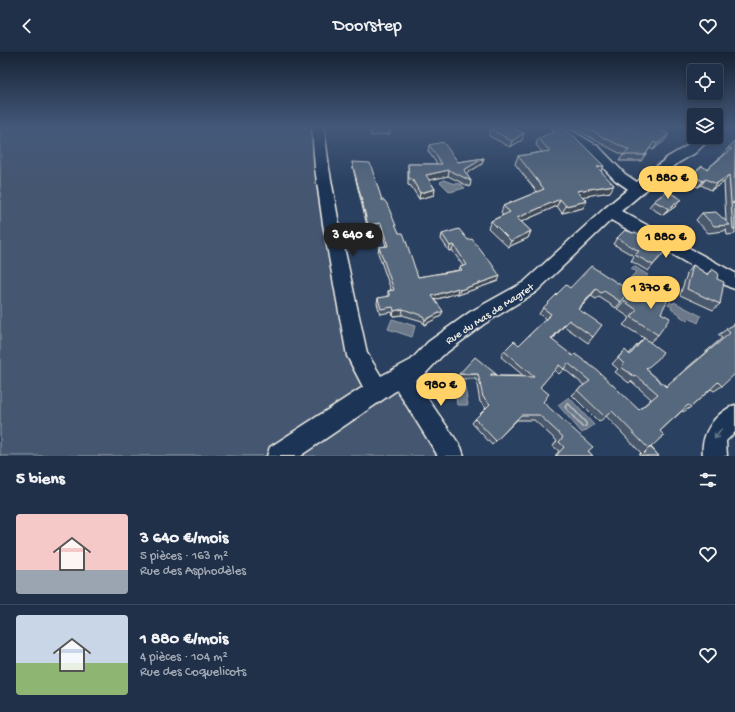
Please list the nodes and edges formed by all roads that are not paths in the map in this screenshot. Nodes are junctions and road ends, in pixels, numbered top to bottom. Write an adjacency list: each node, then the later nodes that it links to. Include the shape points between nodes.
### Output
1 (320, 147): 8 (street, via 331,224 357,356)
2 (589, 147): 4 (street, via 620,177)
3 (694, 147): 4 (street, Rue du Mas de Magret, via 673,160)
4 (638, 189): 5 (street, Rue du Mas de Magret)
5 (610, 212): 6 (street); 7 (street, Rue du Mas de Magret, via 530,287 477,318 435,349 418,367)
6 (735, 282)
7 (401, 377): 8 (street, Rue du Mas de Magret); 11 (street)
8 (377, 390): 10 (street, Rue du Mas de Magret)
9 (735, 416): 12 (street, one-way to 12, via 715,435 712,445)
10 (279, 456)
11 (452, 456)
12 (715, 456)

